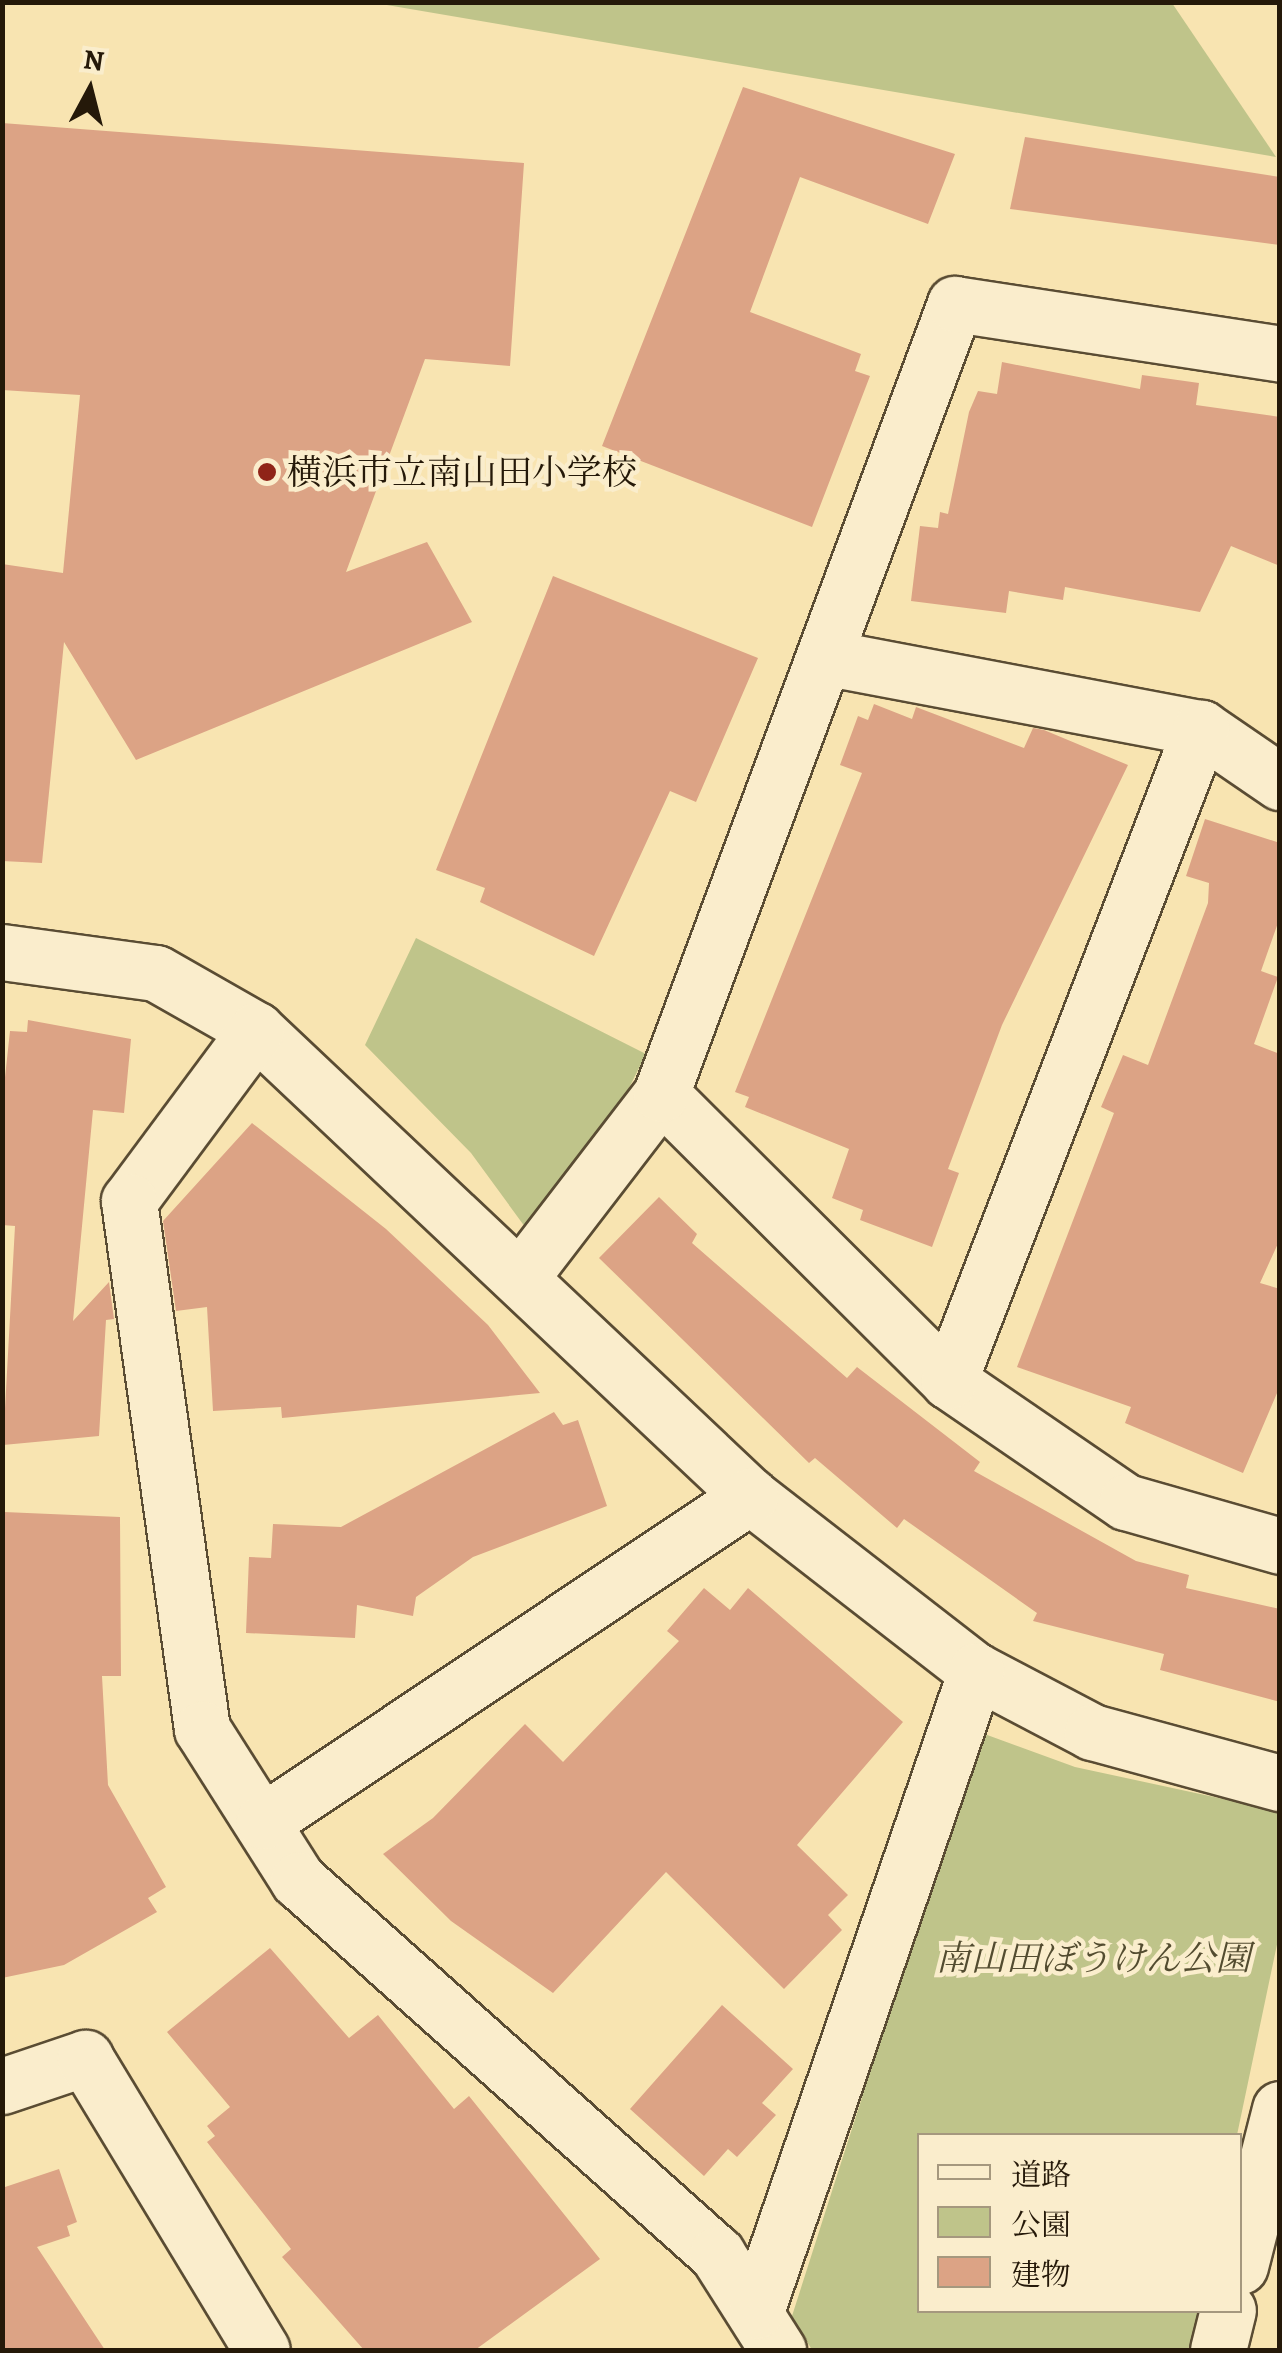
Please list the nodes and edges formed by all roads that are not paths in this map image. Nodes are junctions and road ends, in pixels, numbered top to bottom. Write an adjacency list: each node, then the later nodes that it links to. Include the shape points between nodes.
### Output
1 (1280, 354): 2 (street, via 956,304)
2 (828, 658): 3 (street); 7 (street)
3 (1201, 728): 4 (street); 9 (street)
4 (1280, 782)
5 (2, 952): 6 (street, via 156,974)
6 (256, 1030): 8 (street); 14 (street, via 129,1201 202,1729)
7 (661, 1094): 8 (street); 9 (street)
8 (523, 1274): 10 (street)
9 (948, 1381): 11 (street, via 1126,1502)
10 (750, 1496): 12 (street); 14 (street)
11 (1280, 1546)
12 (976, 1671): 13 (street, via 1092,1732); 19 (street)
13 (1280, 1783)
14 (264, 1822): 19 (street, via 298,1880 717,2254)
15 (2, 2086): 20 (street, via 86,2058)
16 (1280, 2110): 17 (street)
17 (1242, 2258)
18 (1227, 2313): 21 (street)
19 (767, 2331)
20 (262, 2350)
21 (1218, 2350)

